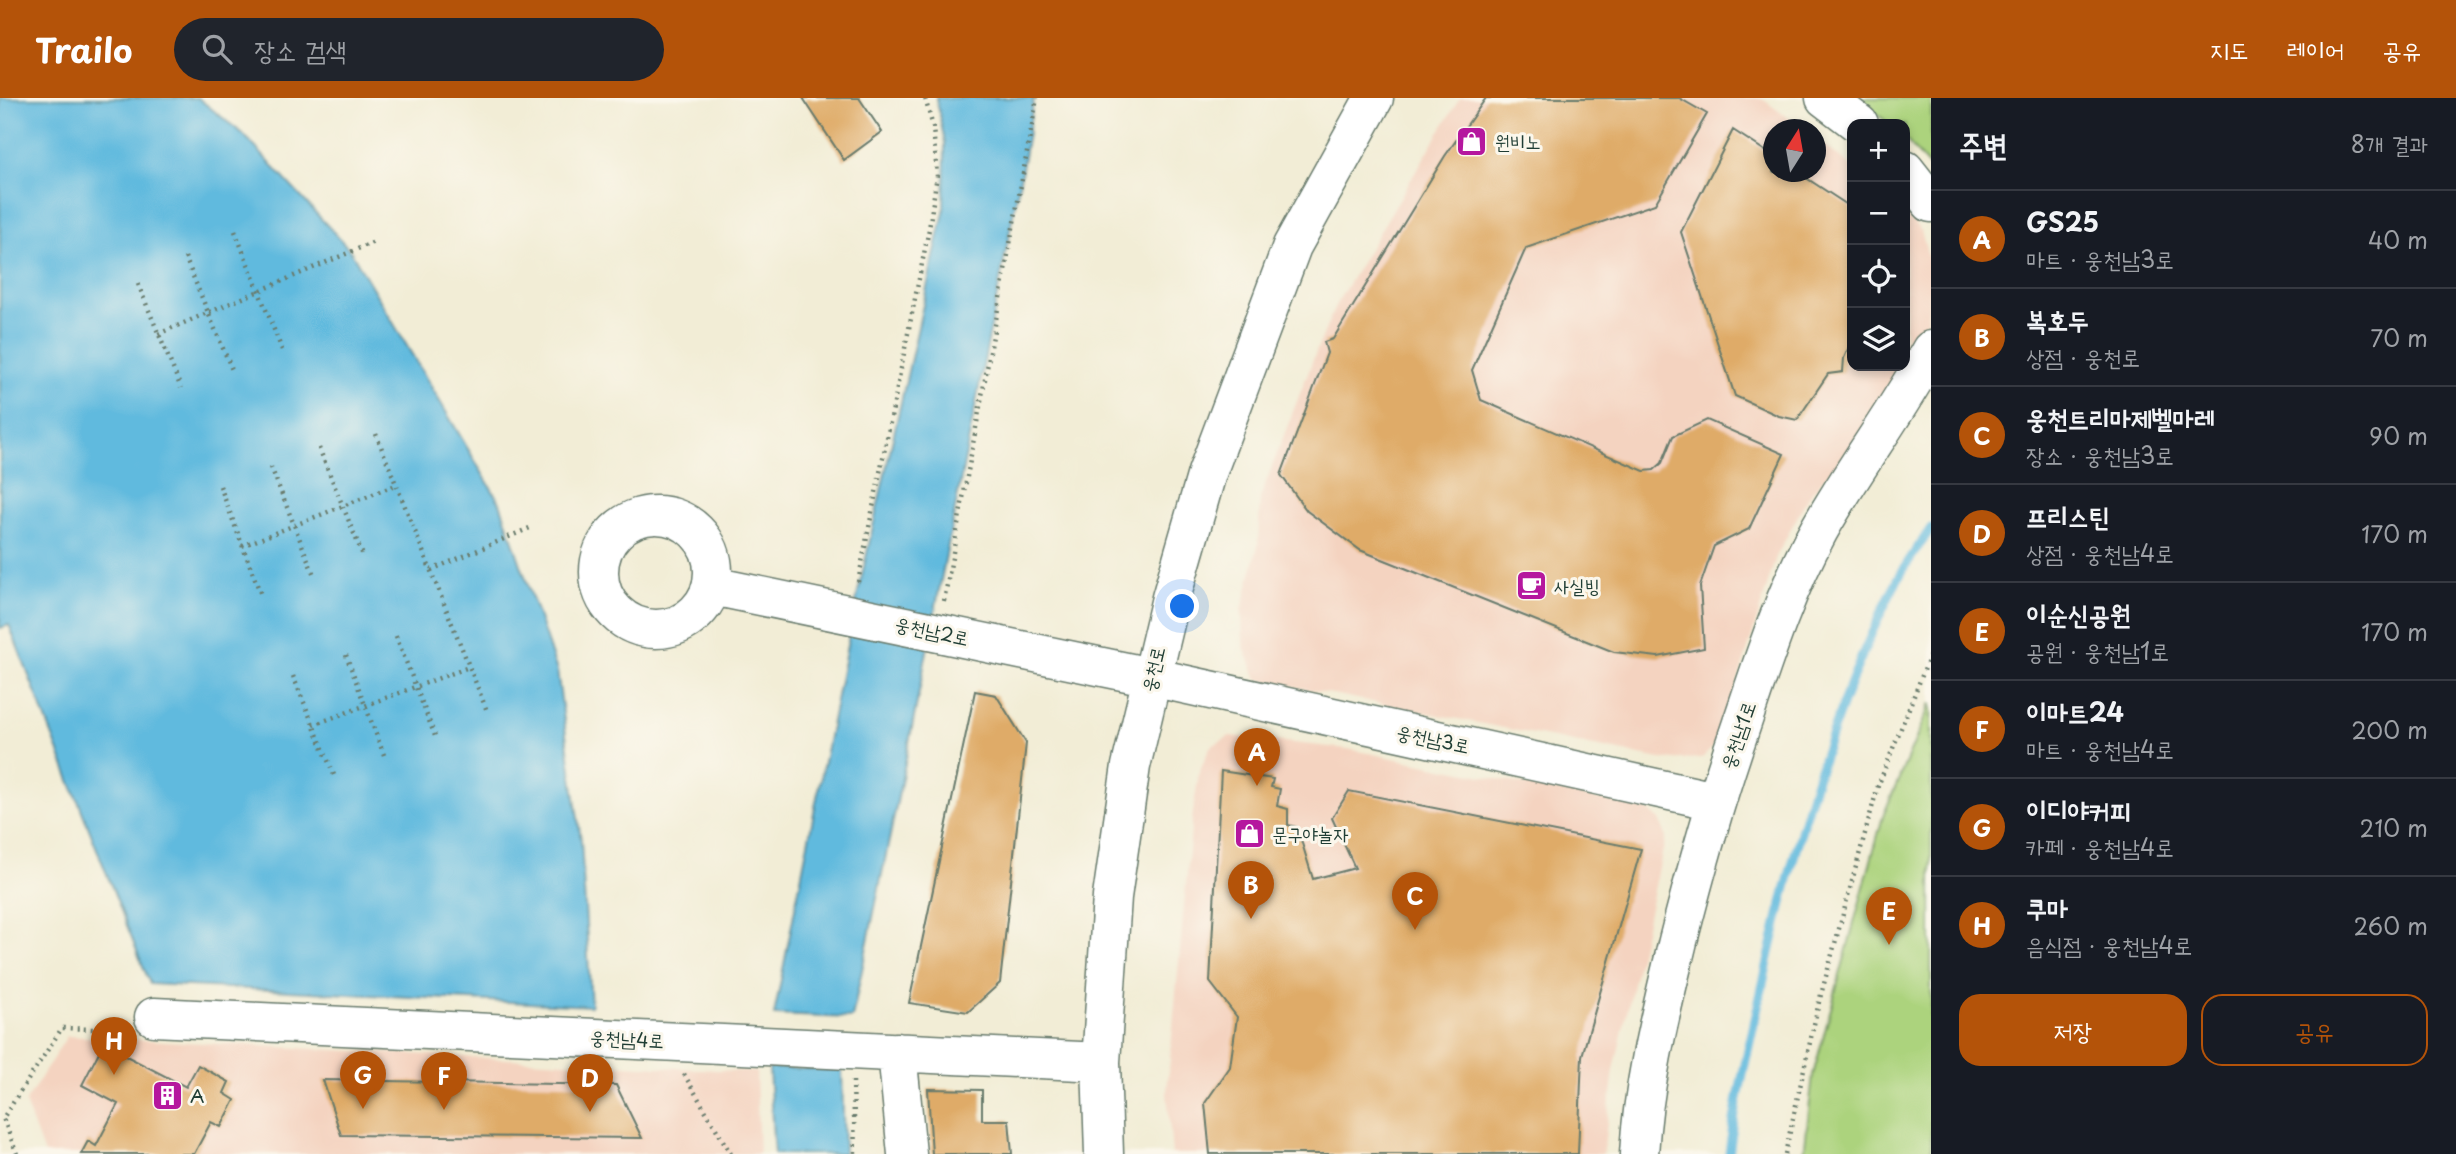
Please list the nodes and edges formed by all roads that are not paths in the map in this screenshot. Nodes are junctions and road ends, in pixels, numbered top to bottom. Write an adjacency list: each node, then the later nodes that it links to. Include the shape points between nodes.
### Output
1 (1374, 98): 8 (street, 웅천로, via 1292,246 1207,473)
2 (1825, 98): 3 (street)
3 (1852, 119)
4 (1910, 176): 5 (street)
5 (1931, 203)
6 (1931, 350): 9 (street, 웅천남1로, via 1819,531 1778,618)
7 (712, 586): 8 (street, 웅천남2로)
8 (1151, 677): 9 (street, 웅천남3로); 12 (street, 웅천로, via 1131,766 1112,897)
9 (1715, 801): 15 (street, 웅천남1로, via 1656,1024 1641,1110)
10 (154, 1017): 11 (street, 웅천남4로)
11 (897, 1052): 12 (street, 웅천남4로); 13 (street)
12 (1101, 1062): 14 (street, 웅천로)
13 (907, 1154)
14 (1104, 1154)
15 (1639, 1154)

